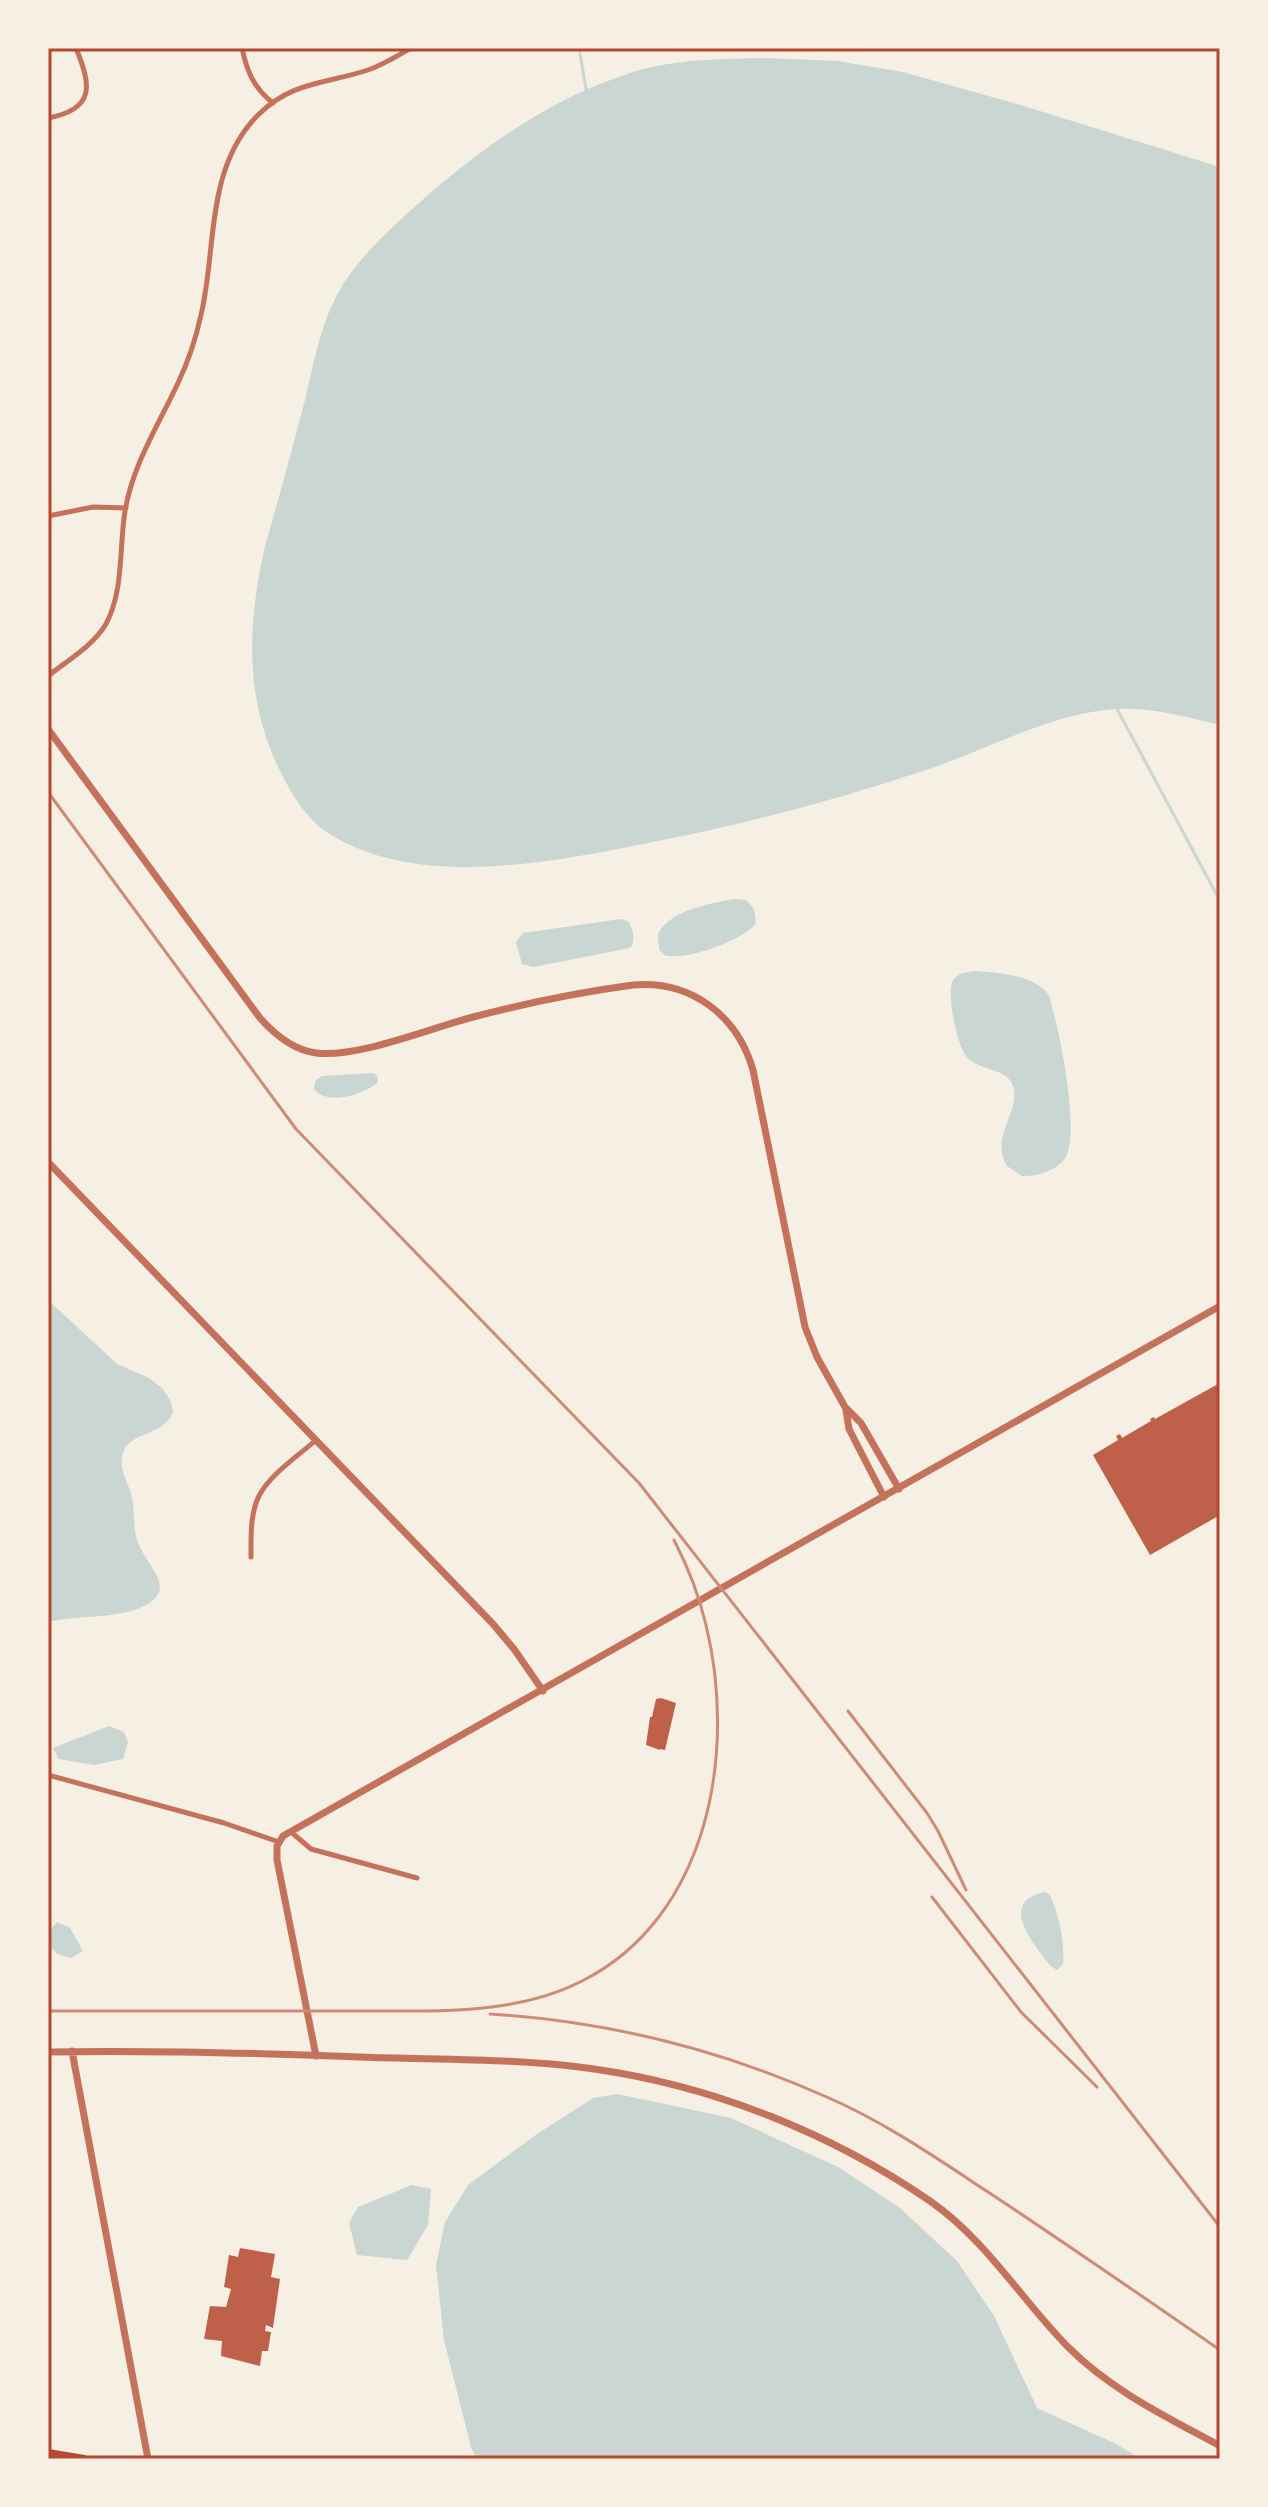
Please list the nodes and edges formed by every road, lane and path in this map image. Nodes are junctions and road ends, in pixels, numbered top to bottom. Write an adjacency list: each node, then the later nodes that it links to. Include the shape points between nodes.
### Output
1 (76, 48): 5 (street, via 86,91 77,107)
2 (242, 48): 4 (street, via 256,87)
3 (411, 48): 4 (street, via 370,69 298,88)
4 (273, 103): 6 (street, via 240,139 222,180 207,288 192,346 136,466)
5 (48, 118)
6 (126, 508): 7 (street, via 93,507); 8 (street, via 111,613 93,642)
7 (48, 516)
8 (48, 676)
9 (48, 729): 12 (street, via 260,1018 299,1048 315,1053 355,1051 479,1015 640,984 686,992 721,1013 741,1039 753,1070 805,1327)
10 (48, 1162): 13 (street)
11 (1220, 1306): 14 (street)
12 (845, 1407): 14 (street, via 861,1423); 15 (street, via 849,1429)
13 (316, 1440): 16 (street, via 259,1495); 17 (street, via 501,1633)
14 (899, 1489): 15 (street)
15 (884, 1497): 17 (street)
16 (251, 1557)
17 (543, 1691): 19 (street)
18 (48, 1775): 20 (street)
19 (291, 1832): 20 (street); 21 (street, via 311,1849)
20 (279, 1842): 24 (street, via 277,1860)
21 (417, 1878)
22 (72, 2051): 23 (street); 24 (street); 28 (street)
23 (48, 2052)
24 (316, 2056): 25 (street, via 592,2069 675,2084 778,2120 893,2177 944,2212 1094,2371)
25 (1220, 2446)
26 (48, 2453): 27 (main road)
27 (84, 2459)
28 (148, 2459)

